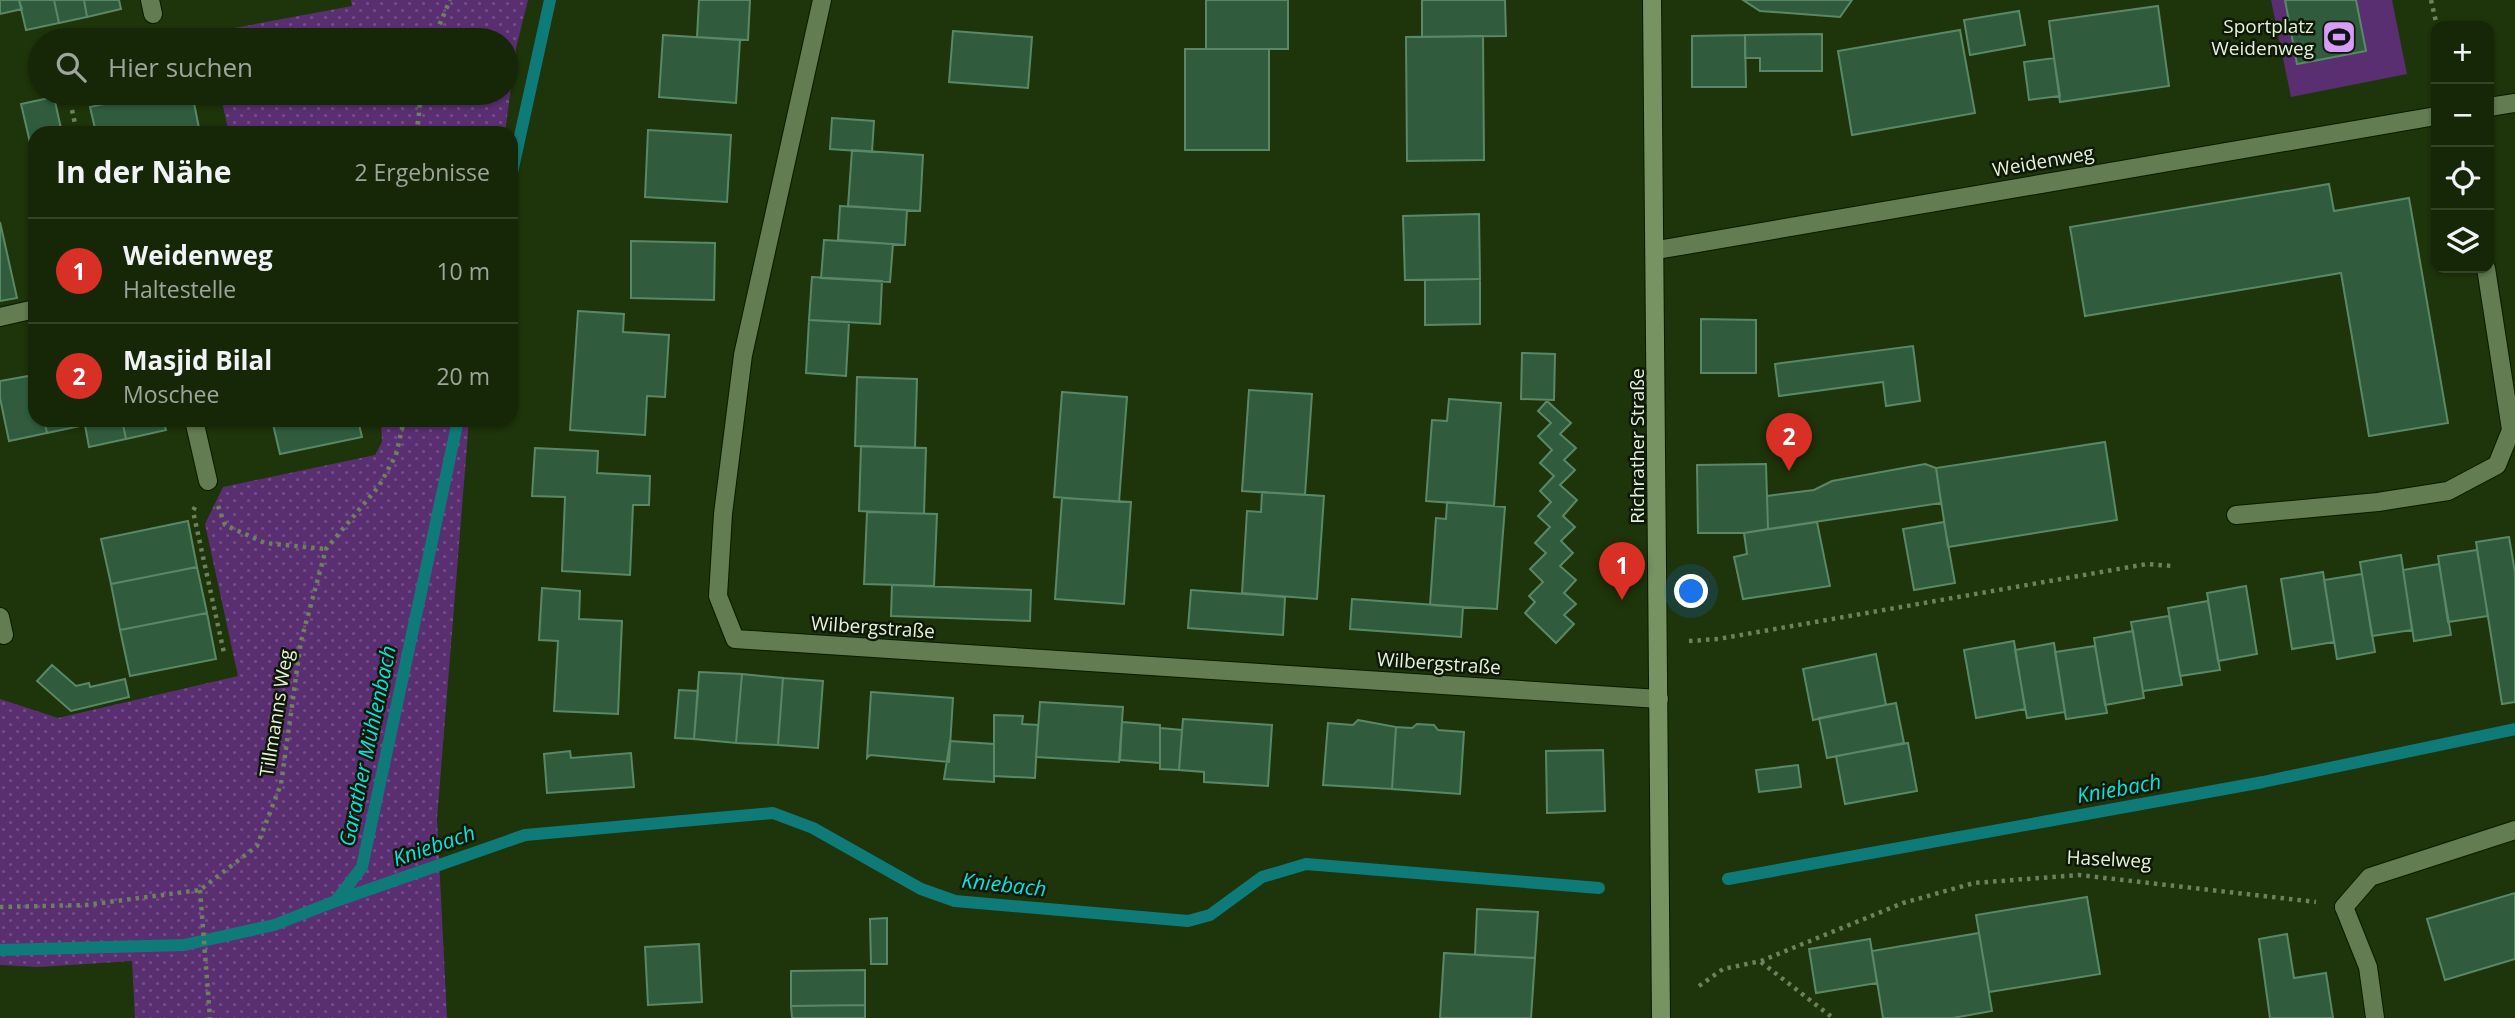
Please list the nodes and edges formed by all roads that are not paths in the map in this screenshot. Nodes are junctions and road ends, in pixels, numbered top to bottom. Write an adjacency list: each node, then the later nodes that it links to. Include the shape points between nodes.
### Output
1 (822, 0): 15 (street, Wilbergstraße, via 743,355 718,596 735,639)
2 (1653, 0): 6 (main road, Richrather Straße)
3 (2515, 103): 4 (street)
4 (2494, 106)
5 (2431, 117): 6 (street, Weidenweg)
6 (1657, 250): 15 (main road, Richrather Straße)
7 (2487, 273): 12 (street, via 2511,430 2497,465 2448,491)
8 (28, 311): 9 (street)
9 (0, 317)
10 (196, 427): 11 (street)
11 (208, 481)
12 (2236, 515)
13 (0, 617): 14 (street)
14 (4, 635)
15 (1659, 699): 17 (main road, Richrather Straße)
16 (2515, 830): 18 (street, via 2370,877 2344,907 2368,967)
17 (1661, 1018)
18 (2375, 1018)

